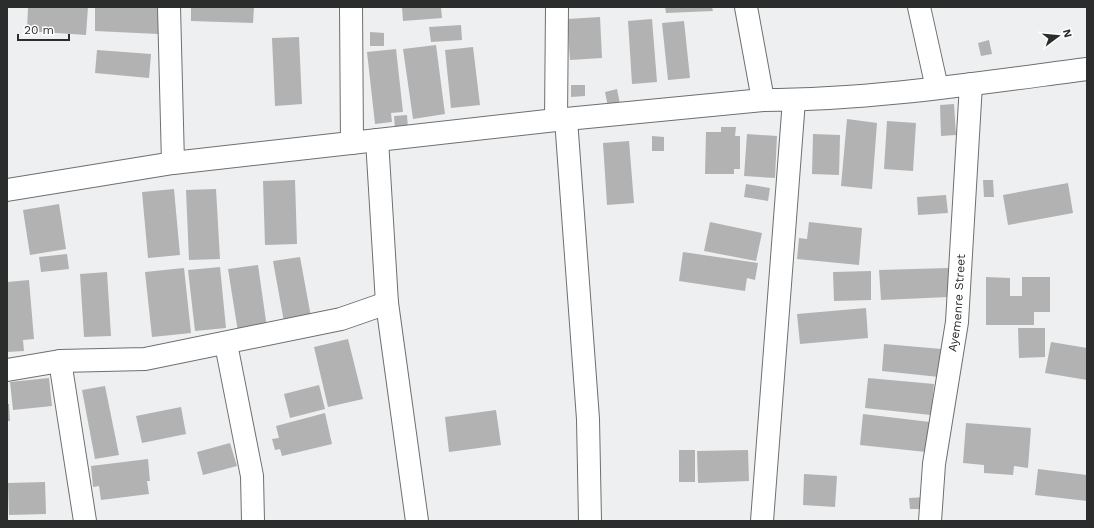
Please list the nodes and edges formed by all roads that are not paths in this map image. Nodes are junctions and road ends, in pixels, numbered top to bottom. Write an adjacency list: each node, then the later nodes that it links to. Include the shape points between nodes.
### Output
1 (169, 7): 14 (street)
2 (351, 7): 13 (street)
3 (557, 7): 11 (street)
4 (746, 7): 9 (street)
5 (920, 7): 8 (street)
6 (1087, 69): 7 (street)
7 (971, 84): 8 (street); 25 (street, Ayemenre Street, via 957,322 934,464)
8 (937, 88): 10 (street)
9 (763, 100): 10 (street); 11 (street)
10 (794, 100): 24 (street)
11 (561, 119): 12 (street); 23 (street, via 588,419)
12 (377, 140): 13 (street); 16 (street)
13 (352, 143): 14 (street)
14 (172, 163): 15 (street)
15 (7, 190)
16 (387, 303): 17 (street, via 341,319); 22 (street)
17 (226, 344): 18 (street, via 145,359); 21 (street, via 252,476)
18 (60, 361): 19 (street); 20 (street)
19 (7, 370)
20 (85, 521)
21 (253, 521)
22 (417, 521)
23 (590, 521)
24 (762, 521)
25 (930, 521)

